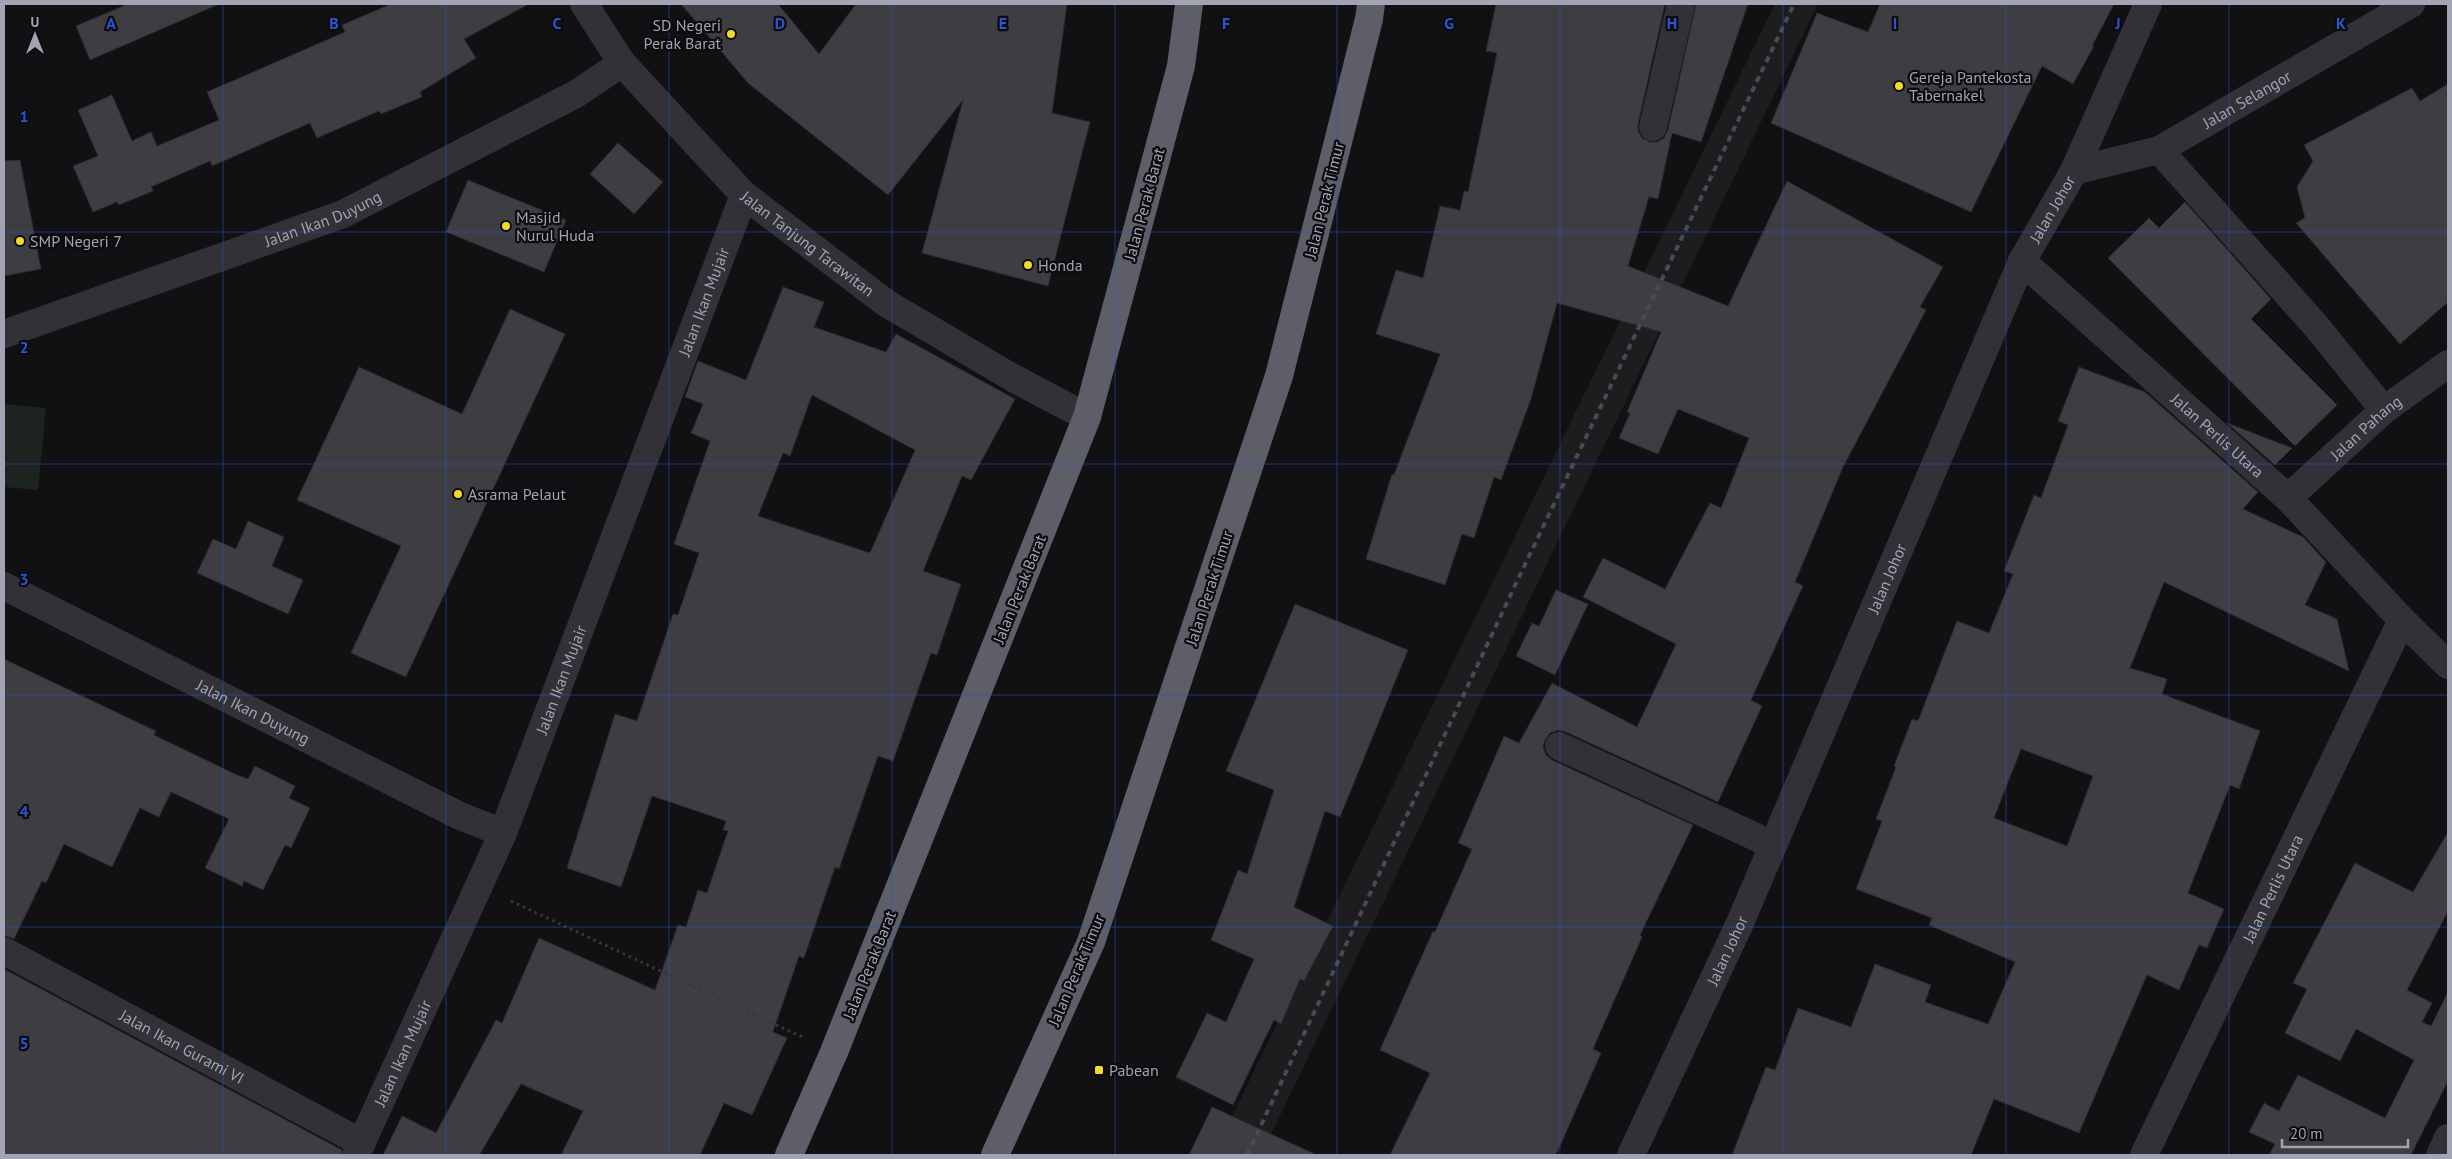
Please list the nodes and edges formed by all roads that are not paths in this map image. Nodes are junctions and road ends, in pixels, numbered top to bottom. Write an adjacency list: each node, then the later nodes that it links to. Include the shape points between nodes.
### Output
1 (584, 4): 7 (street, Jalan Tanjung Tarawitan)
2 (1189, 4): 16 (highway, Jalan Perak Barat, via 1181,66)
3 (1371, 4): 28 (highway, Jalan Perak Timur, via 1279,376 1091,942)
4 (1681, 4): 8 (street)
5 (2148, 4): 10 (street, Jalan Johor)
6 (2411, 4): 9 (street, Jalan Selangor)
7 (622, 63): 11 (street, Jalan Tanjung Tarawitan); 13 (street, Jalan Ikan Duyung, via 576,94 343,214)
8 (1654, 126)
9 (2159, 150): 10 (street, Jalan Selangor); 15 (street, via 2316,326)
10 (2074, 171): 12 (street, Jalan Johor)
11 (744, 195): 16 (street, Jalan Tanjung Tarawitan, via 886,303 1012,378); 22 (street, Jalan Ikan Mujair)
12 (2022, 261): 17 (street, Jalan Perlis Utara); 23 (street, Jalan Johor)
13 (4, 334)
14 (2448, 364): 15 (street, Jalan Pahang)
15 (2384, 410): 17 (street, Jalan Pahang)
16 (1087, 417): 27 (highway, Jalan Perak Barat, via 834,1052)
17 (2288, 498): 19 (street, Jalan Perlis Utara)
18 (4, 586): 22 (street, Jalan Ikan Duyung, via 460,816)
19 (2402, 620): 20 (street, Jalan Perlis Utara); 30 (street, Jalan Perlis Utara)
20 (2448, 665)
21 (1559, 746): 23 (street)
22 (503, 832): 26 (street, Jalan Ikan Mujair)
23 (1773, 845): 29 (street, Jalan Johor)
24 (4, 951): 26 (street, Jalan Ikan Gurami VI)
25 (2448, 1138): 31 (street)
26 (359, 1149)
27 (789, 1155)
28 (995, 1155)
29 (1631, 1155)
30 (2144, 1155)
31 (2440, 1155)

